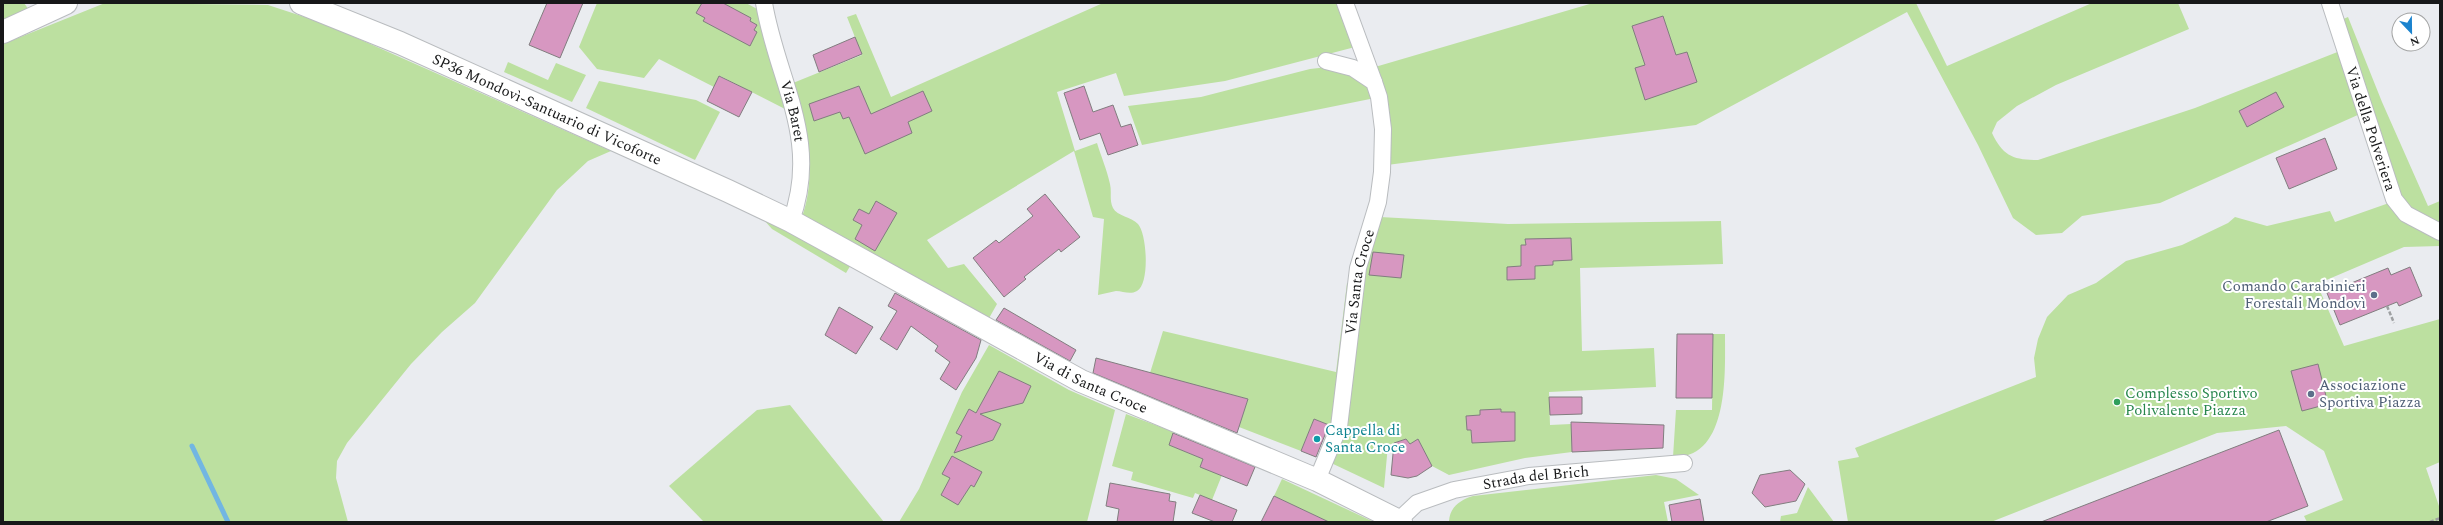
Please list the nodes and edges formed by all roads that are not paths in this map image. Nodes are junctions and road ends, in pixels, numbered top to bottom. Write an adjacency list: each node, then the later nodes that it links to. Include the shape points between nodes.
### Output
1 (62, 3): 6 (main road)
2 (301, 3): 9 (main road, SP36 Mondovì-Santuario di Vicoforte, via 400,43)
3 (764, 3): 9 (street, Via Baret, via 800,141 800,187)
4 (1345, 3): 8 (street, Via Santa Croce)
5 (2330, 3): 10 (street, Via della Polveriera, via 2394,199 2406,214)
6 (3, 32)
7 (1326, 61): 8 (street, via 1353,68)
8 (1374, 82): 12 (street, Via Santa Croce, via 1379,97 1383,129 1378,202 1358,268 1339,427)
9 (791, 221): 12 (main road, Via di Santa Croce, via 1081,381)
10 (2440, 232)
11 (1684, 463): 13 (street, Strada del Brich, via 1544,474 1474,486 1425,499 1411,508)
12 (1317, 480): 13 (main road, Via di Santa Croce)
13 (1400, 521)

